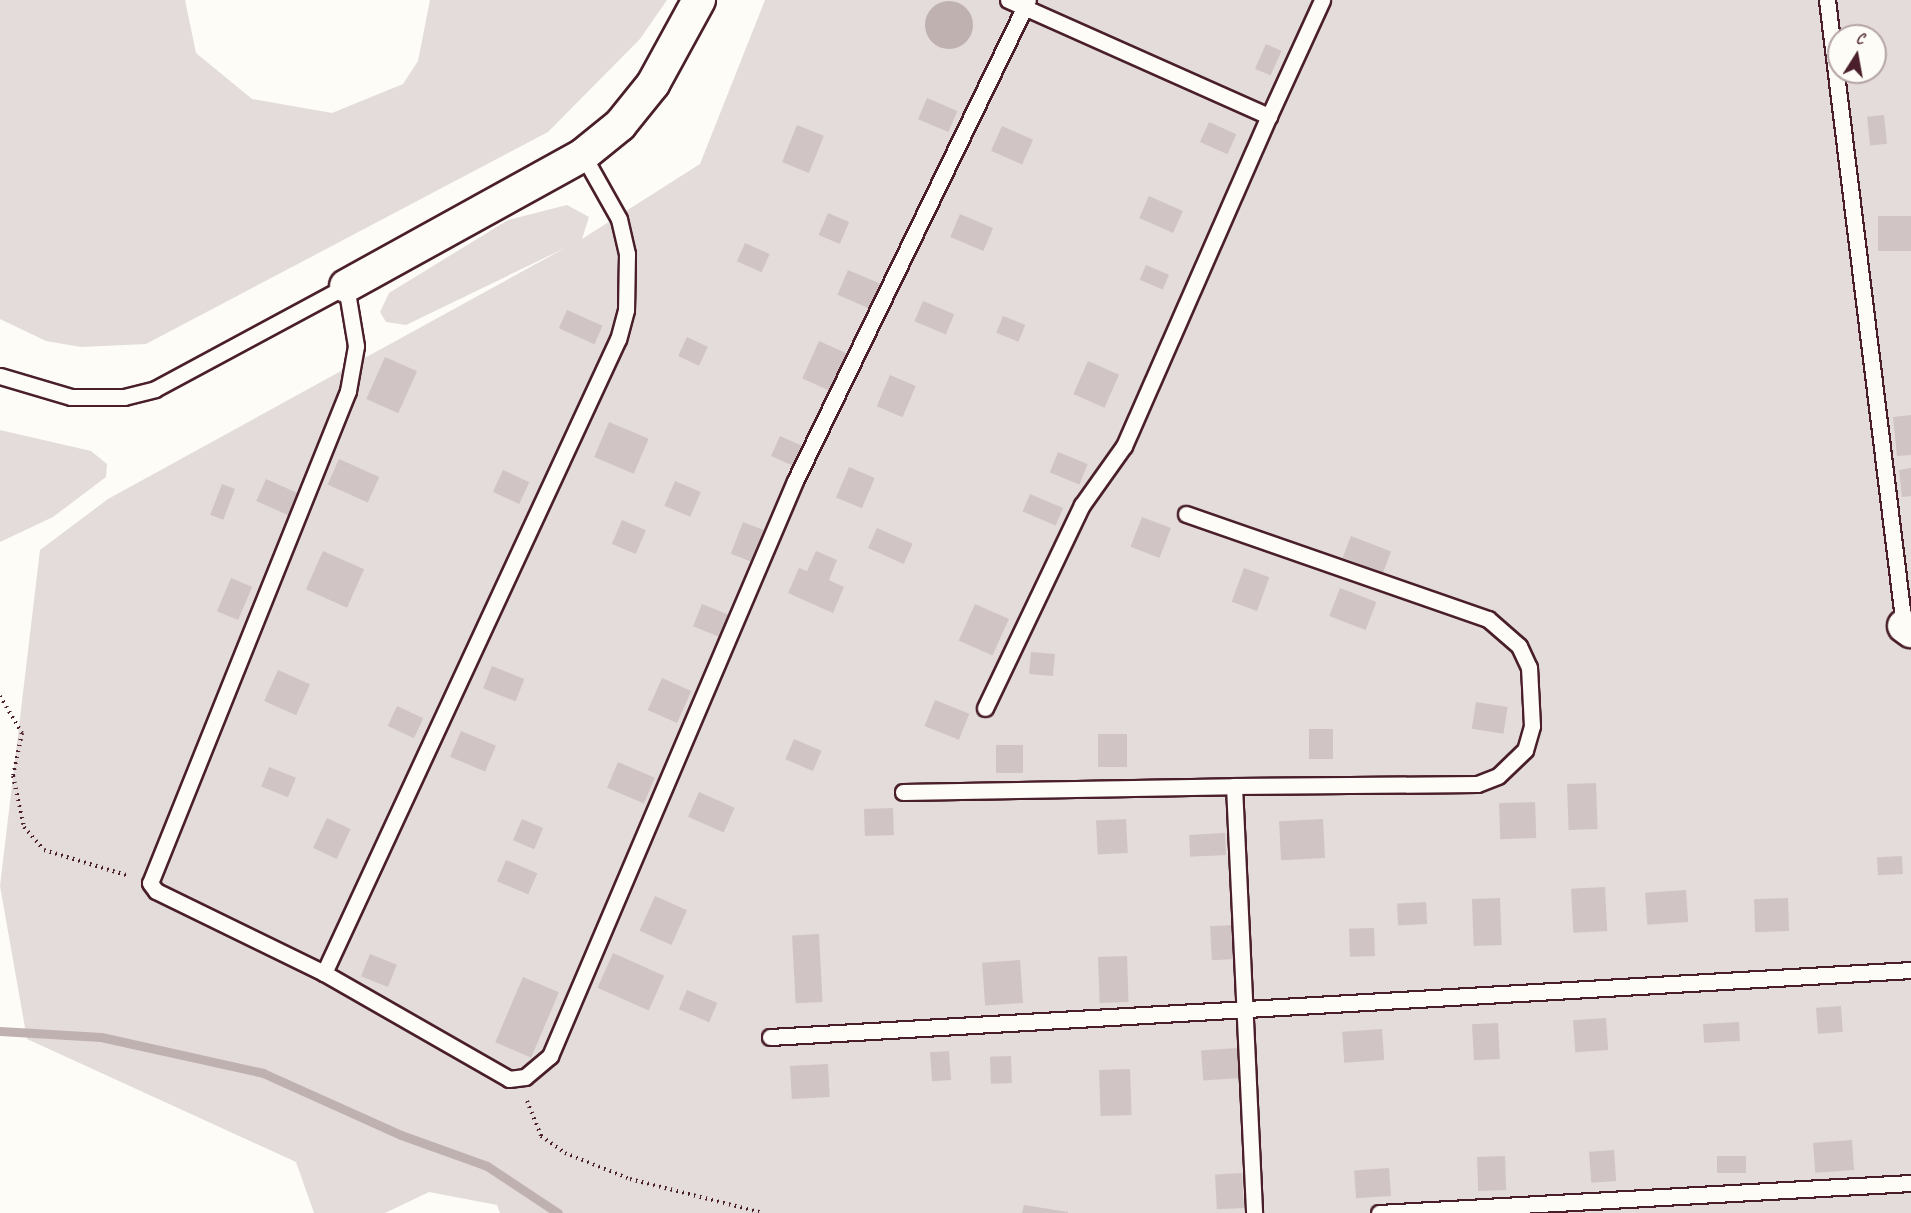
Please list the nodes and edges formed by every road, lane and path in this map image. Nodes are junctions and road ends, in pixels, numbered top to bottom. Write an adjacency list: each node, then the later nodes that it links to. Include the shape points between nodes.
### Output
1 (699, 0): 7 (street, via 654,84 620,125)
2 (1008, 0): 5 (lane)
3 (1322, 0): 6 (lane)
4 (1827, 0): 11 (lane)
5 (1026, 4): 6 (lane); 21 (lane, via 795,481 550,1056 525,1077)
6 (1269, 116): 13 (lane, via 1124,446 1082,505)
7 (583, 155): 8 (street); 18 (lane, via 619,219 627,254 626,310 618,339)
8 (346, 286): 9 (lane, via 156,389 124,397 71,397); 16 (lane, via 356,346 348,391)
9 (0, 376)
10 (1186, 514): 14 (lane, via 1488,619 1519,646 1529,667 1532,726 1524,750 1498,776 1477,784)
11 (1907, 629)
12 (0, 696): 16 (path, via 22,733 14,776 24,827 44,850)
13 (985, 708)
14 (1234, 786): 15 (lane); 19 (lane)
15 (903, 792)
16 (150, 883): 18 (lane, via 156,891)
17 (1911, 970): 19 (lane)
18 (324, 973): 21 (lane)
19 (1246, 1009): 20 (lane); 24 (lane)
20 (770, 1037)
21 (509, 1079): 23 (path, via 530,1104 541,1137 565,1153 630,1179)
22 (1911, 1183): 25 (lane)
23 (763, 1213)
24 (1254, 1213)
25 (1379, 1213)

